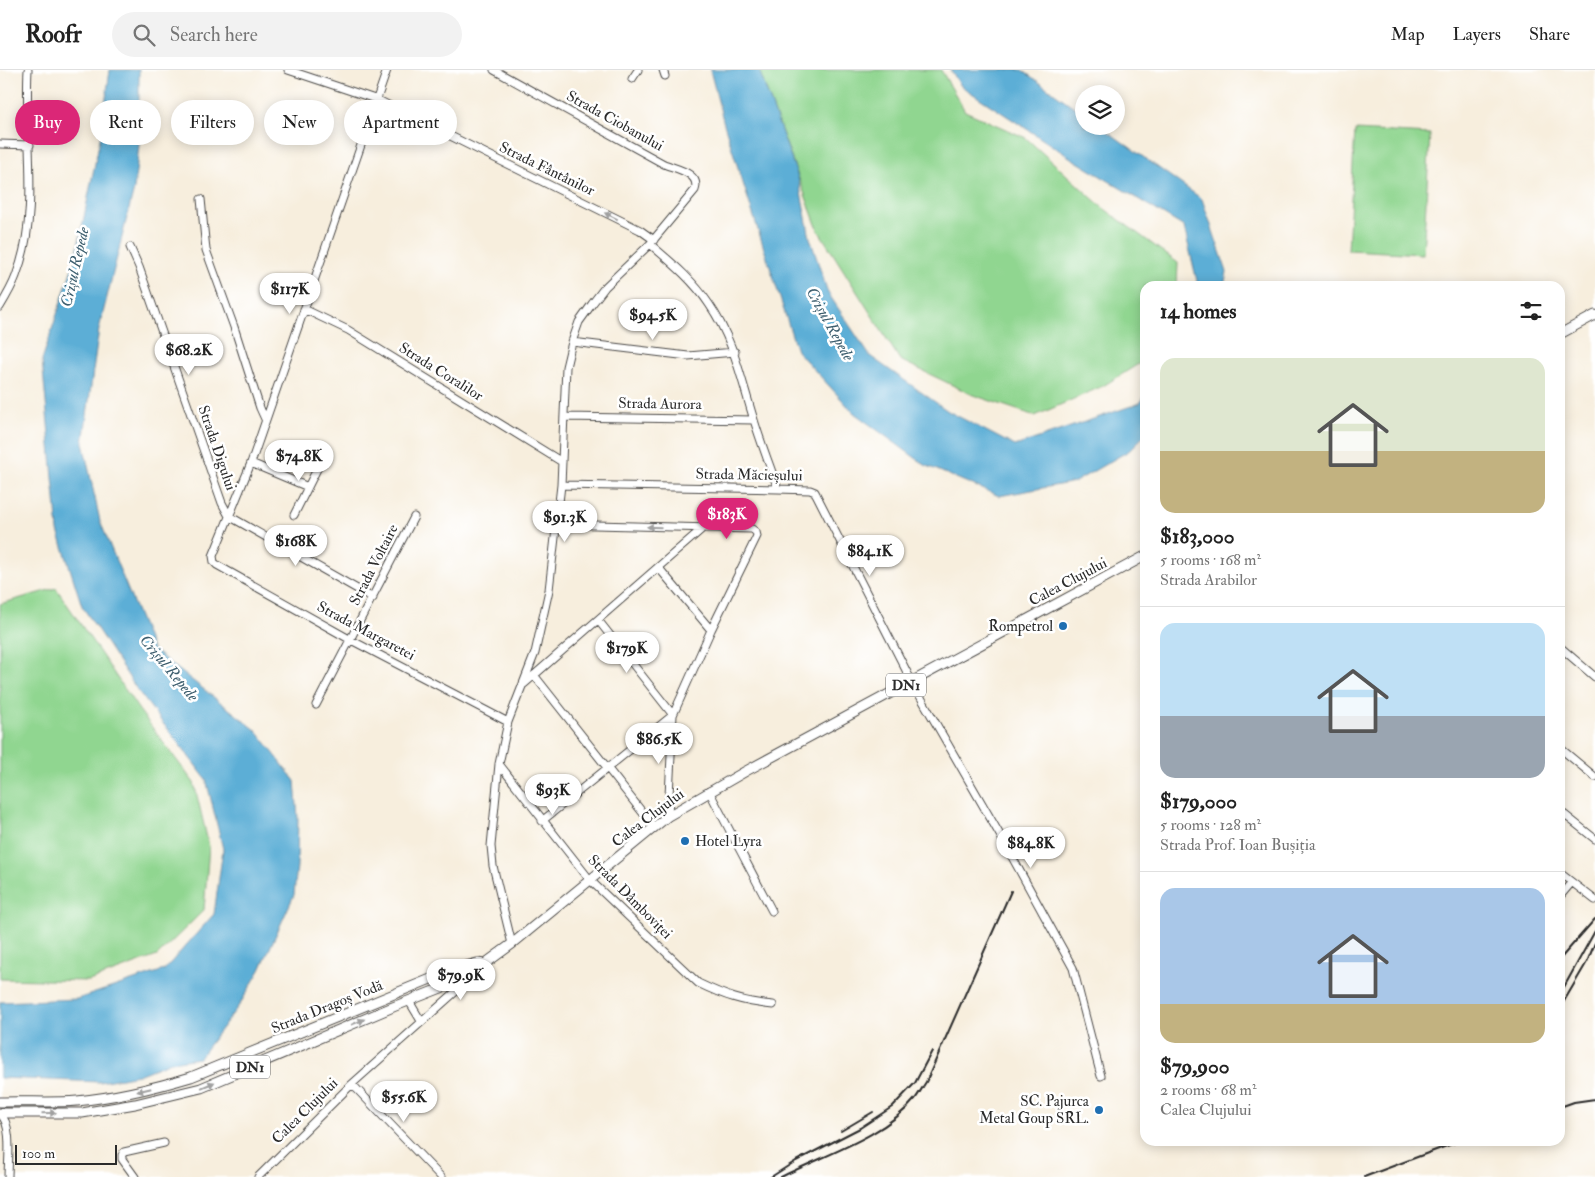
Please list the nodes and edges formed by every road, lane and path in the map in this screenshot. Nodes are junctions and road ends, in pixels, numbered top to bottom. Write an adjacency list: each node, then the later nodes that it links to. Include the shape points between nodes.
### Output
1 (28, 70): 7 (street)
2 (288, 70): 8 (street, Strada Fântânilor)
3 (387, 70): 8 (street)
4 (494, 70): 15 (street, Strada Ciobanului, via 664,164 693,176 697,181 695,190)
5 (638, 70): 6 (street)
6 (632, 79)
7 (28, 100)
8 (378, 100)
9 (457, 139): 15 (street, Strada Fântânilor, one-way to 9, via 640,230)
10 (0, 144): 11 (street)
11 (15, 144)
12 (30, 145): 17 (street, via 30,193 23,251 16,277)
13 (362, 145): 18 (street)
14 (201, 199): 24 (street, via 206,250)
15 (652, 242): 21 (street, via 605,287 579,322); 22 (street, Strada Fântânilor, via 710,304)
16 (130, 247): 33 (street, Strada Digului)
17 (0, 307)
18 (304, 309): 24 (street); 27 (street, Strada Coralilor, via 348,330)
19 (1595, 315): 20 (main road)
20 (1565, 331)
21 (572, 342): 22 (street, via 688,356); 23 (street, via 566,367)
22 (735, 352): 25 (street, Strada Fântânilor)
23 (565, 416): 25 (street, Strada Aurora); 27 (street)
24 (265, 419): 28 (street)
25 (754, 420): 31 (street, Strada Fântânilor)
26 (322, 459): 30 (street)
27 (562, 462): 29 (street)
28 (250, 463): 30 (street); 33 (street)
29 (560, 485): 31 (street, Strada Măcieșului); 35 (street)
30 (308, 487): 32 (street)
31 (778, 489): 46 (street, Strada Măcieșului, via 815,492)
32 (294, 515)
33 (229, 516): 39 (street); 42 (street, Strada Margaretei, via 213,556 214,562)
34 (414, 517): 39 (street, Strada Voltaire)
35 (556, 524): 36 (street, one-way to 35); 47 (street, via 541,628)
36 (703, 528): 38 (street); 41 (street, via 756,532)
37 (1140, 559): 46 (main road, Calea Clujului / DN1)
38 (658, 567): 40 (street); 41 (street)
39 (373, 598): 42 (street, Strada Voltaire)
40 (598, 620): 44 (street); 49 (street)
41 (711, 630): 49 (street)
42 (351, 640): 48 (street, Strada Voltaire); 50 (street, Strada Margaretei)
43 (1565, 651): 45 (street)
44 (534, 675): 47 (street); 53 (street)
45 (1595, 678)
46 (912, 682): 55 (main road, Calea Clujului / DN1); 75 (street, via 1073,968)
47 (521, 686): 50 (street)
48 (316, 705)
49 (673, 715): 53 (street); 57 (street)
50 (508, 722): 52 (street)
51 (1565, 752): 54 (street)
52 (499, 764): 58 (street, Strada Dâmboviței); 67 (street, via 491,846)
53 (608, 767): 58 (street); 59 (street)
54 (1595, 777)
55 (709, 792): 57 (main road, Calea Clujului / DN1); 66 (street)
56 (1565, 815): 60 (street)
57 (668, 816): 59 (main road, Calea Clujului / DN1)
58 (542, 820): 62 (street, Strada Dâmboviței)
59 (654, 827): 62 (main road, Calea Clujului / DN1)
60 (1595, 839)
61 (1565, 877): 63 (street)
62 (590, 880): 67 (main road, Calea Clujului / DN1); 72 (street, Strada Dâmboviței, via 698,983 744,1002)
63 (1572, 883): 64 (street); 65 (street)
64 (1565, 891)
65 (1595, 900)
66 (772, 911)
67 (512, 944): 68 (main road, Calea Clujului / DN1)
68 (484, 964): 69 (main road, Strada Dragoș Vodă / DN1); 71 (main road, Strada Dragoș Vodă / DN1, via 464,979); 74 (street, Calea Clujului)
69 (455, 969): 70 (main road, Strada Dragoș Vodă / DN1); 71 (main road, via 448,977 411,991)
70 (391, 996): 73 (main road, via 395,1000); 77 (main road, Strada Dragoș Vodă / DN1, one-way to 77, via 191,1077 143,1091 76,1101)
71 (409, 1001): 73 (main road, Strada Dragoș Vodă / DN1); 74 (street)
72 (773, 1005)
73 (392, 1007): 78 (main road, Strada Dragoș Vodă / DN1, one-way to 73, via 90,1111 201,1088)
74 (421, 1021): 76 (street, Calea Clujului)
75 (1101, 1076)
76 (352, 1084): 84 (street, Calea Clujului); 85 (street)
77 (0, 1102)
78 (16, 1113): 79 (main road, Strada Dragoș Vodă / DN1); 80 (street)
79 (0, 1114): 80 (street)
80 (8, 1130): 82 (street)
81 (164, 1144): 83 (street, via 124,1152 122,1160)
82 (8, 1177)
83 (135, 1177)
84 (258, 1177)
85 (441, 1177)

